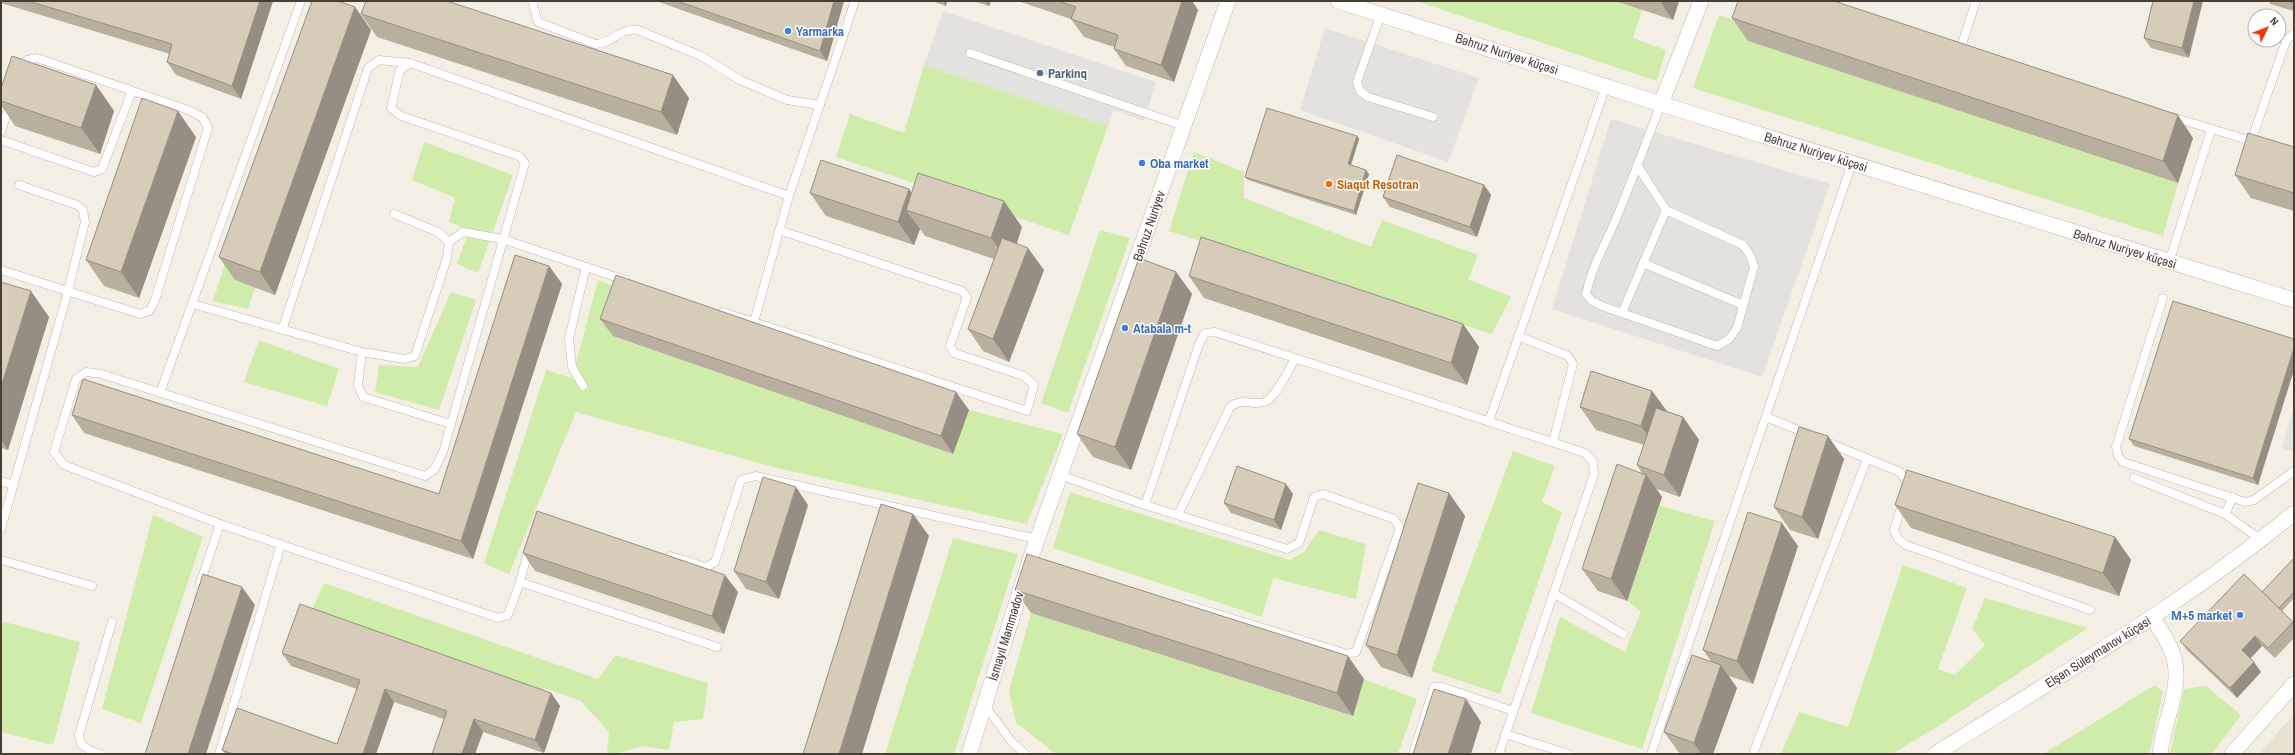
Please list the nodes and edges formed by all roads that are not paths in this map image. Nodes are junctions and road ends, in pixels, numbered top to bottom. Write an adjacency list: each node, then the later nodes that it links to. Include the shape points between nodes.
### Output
1 (301, 1): 44 (lane)
2 (532, 1): 18 (lane, via 538,22 595,44 602,44 628,28 638,30 702,56 740,80 787,100)
3 (855, 1): 18 (lane)
4 (1228, 1): 21 (street, Bəhruz Nuriyev)
5 (1338, 1): 8 (street, Bəhruz Nuriyev küçəsi)
6 (1701, 1): 17 (street)
7 (1976, 1): 10 (lane)
8 (1381, 14): 14 (street, Bəhruz Nuriyev küçəsi); 20 (lane, via 1357,82 1360,91 1368,97)
9 (2294, 33): 25 (lane, via 2286,41)
10 (1961, 48)
11 (970, 53): 21 (lane)
12 (410, 63): 30 (lane); 34 (lane, via 400,70 391,108 401,116 519,156 525,163); 49 (lane, via 379,60 368,68)
13 (16, 81): 15 (lane, via 21,66 28,60 37,58)
14 (1606, 86): 17 (street, Bəhruz Nuriyev küçəsi); 50 (lane)
15 (132, 91): 24 (lane, via 102,169 94,172); 41 (lane, via 191,111 203,118 208,128 154,303 149,311 140,314)
16 (12, 95): 23 (lane)
17 (1661, 104): 27 (street, Bəhruz Nuriyev küçəsi); 28 (lane)
18 (820, 105): 30 (lane)
19 (2165, 115): 22 (lane)
20 (1433, 118)
21 (1184, 126): 58 (street, Bəhruz Nuriyev)
22 (2211, 130): 25 (lane); 36 (lane)
23 (1, 132)
24 (1, 140)
25 (2251, 141): 26 (lane)
26 (2266, 145)
27 (1852, 163): 36 (street, Bəhruz Nuriyev küçəsi); 55 (lane)
28 (1637, 165): 31 (lane); 47 (lane, via 1612,228 1589,275 1586,294 1592,301)
29 (19, 185): 41 (lane, via 77,205 83,210 85,222)
30 (789, 196): 33 (lane)
31 (1666, 210): 37 (lane); 45 (lane, via 1747,249 1754,267)
32 (394, 214): 35 (lane, via 438,232)
33 (779, 230): 48 (lane); 48 (lane, via 962,291 967,297 950,346 954,353 1024,376 1034,385 1027,411)
34 (502, 239): 35 (lane, via 463,232); 38 (lane); 57 (lane)
35 (449, 242): 51 (lane, via 447,258 415,356 405,359)
36 (2169, 262): 43 (street, Bəhruz Nuriyev küçəsi)
37 (1643, 263): 45 (lane); 47 (lane)
38 (586, 267): 40 (lane); 53 (lane, via 569,338 572,367)
39 (1, 270): 41 (lane)
40 (637, 284)
41 (68, 291): 65 (lane)
42 (2163, 298): 66 (lane, via 2116,447 2118,456 2123,462)
43 (2294, 300)
44 (193, 304): 49 (lane); 54 (lane)
45 (1743, 305): 47 (lane, via 1737,328 1729,339 1717,346)
46 (717, 310): 48 (lane)
47 (1622, 313)
48 (754, 322)
49 (282, 330): 51 (lane)
50 (1518, 336): 56 (lane); 59 (lane, via 1568,356 1573,364)
51 (362, 352): 57 (lane, via 358,385 363,397)
52 (1295, 359): 56 (lane); 67 (lane, via 1215,332 1205,334 1199,344); 70 (lane, via 1273,396 1264,402 1238,402 1230,407)
53 (583, 386)
54 (160, 393): 57 (lane, via 425,476 434,470 443,452); 71 (lane, via 101,374 86,372 76,379 54,452 64,465)
55 (1766, 417): 60 (lane); 100 (lane)
56 (1489, 422): 59 (lane)
57 (451, 424)
58 (1078, 428): 62 (street, İsmayıl Məmmədov)
59 (1553, 442): 82 (lane, via 1585,453 1593,462 1594,474)
60 (1867, 459): 84 (lane, via 1900,472 1905,480 1907,488 1894,530 1898,539 1906,545); 101 (lane)
61 (2294, 471): 66 (lane, via 2254,500 2245,502)
62 (1060, 475): 67 (lane); 73 (street, İsmayıl Məmmədov)
63 (2134, 478): 69 (lane)
64 (1, 481): 65 (lane)
65 (14, 485): 72 (lane)
66 (2233, 497): 69 (lane)
67 (1145, 505): 70 (lane)
68 (2294, 513): 75 (street, Elşən Süleymanov küçəsi)
69 (2225, 514): 75 (lane)
70 (1178, 515): 83 (lane, via 1287,549 1299,543 1314,497 1323,494 1394,519 1400,528 1356,652 1347,654)
71 (220, 524): 76 (lane); 81 (lane)
72 (1, 529)
73 (1037, 539): 77 (lane, via 880,508 756,476 741,480 715,562 706,567); 90 (street, İsmayıl Məmmədov, via 1034,558)
74 (532, 540): 79 (lane)
75 (2261, 540): 85 (street, Elşən Süleymanov küçəsi)
76 (281, 544): 79 (lane, via 498,618 508,615); 94 (lane)
77 (660, 553)
78 (1, 560): 80 (lane)
79 (520, 582): 88 (lane)
80 (92, 586)
81 (198, 591)
82 (1553, 594): 87 (lane); 91 (lane)
83 (1174, 601)
84 (2090, 610)
85 (2153, 618): 102 (street, Elşən Süleymanov küçəsi); 103 (street, via 2172,652 2176,667 2175,686)
86 (112, 622): 93 (lane, via 79,736 81,744)
87 (1623, 634)
88 (717, 647)
89 (2294, 684): 104 (street)
90 (984, 704): 95 (street, İsmayıl Məmmədov); 96 (lane, via 1011,741)
91 (1513, 711): 92 (lane); 97 (lane, via 1442,687 1434,687)
92 (1505, 734): 98 (lane); 99 (lane)
93 (101, 754)
94 (219, 754)
95 (969, 754)
96 (1025, 754)
97 (1413, 754)
98 (1498, 754)
99 (1569, 754)
100 (1651, 754)
101 (1754, 754)
102 (1935, 754)
103 (2160, 754)
104 (2232, 754)

